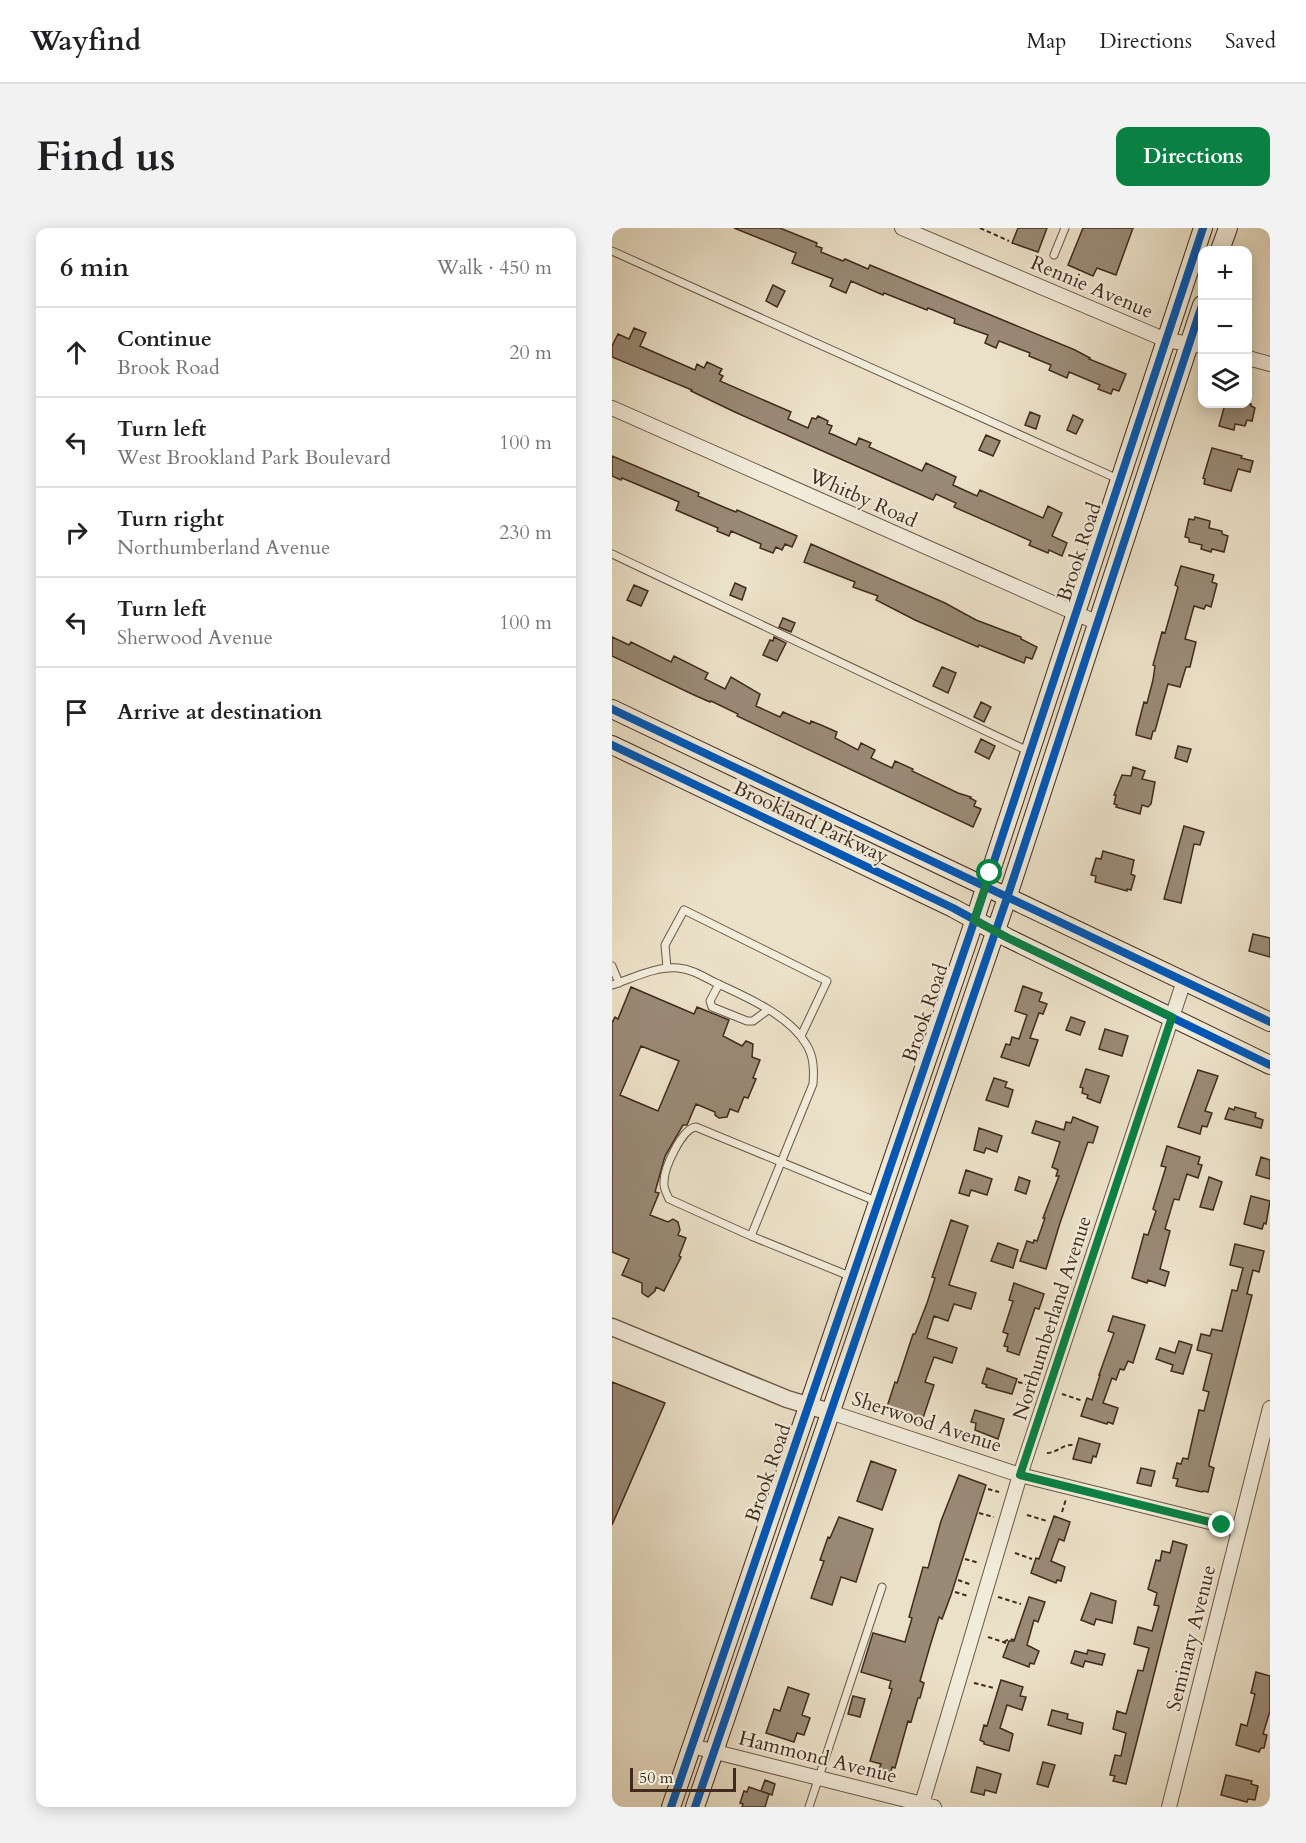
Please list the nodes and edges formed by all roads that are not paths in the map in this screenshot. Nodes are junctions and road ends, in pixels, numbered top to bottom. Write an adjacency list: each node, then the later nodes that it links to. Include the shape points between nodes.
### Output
1 (902, 228): 8 (street, Rennie Avenue)
2 (1065, 228): 7 (lane)
3 (1203, 228): 8 (main road, Brook Road)
4 (1228, 228): 5 (main road)
5 (1221, 246)
6 (612, 251): 13 (lane)
7 (1054, 255)
8 (1166, 340): 9 (street, Rennie Avenue); 13 (main road, Brook Road)
9 (1196, 344): 16 (main road, Brook Road)
10 (1252, 359): 11 (street)
11 (1270, 364)
12 (612, 408): 15 (street, Whitby Road)
13 (1120, 480): 15 (main road, Brook Road)
14 (612, 554): 19 (lane)
15 (1078, 606): 16 (street, Whitby Road); 19 (main road, Brook Road)
16 (1101, 614): 21 (main road, Brook Road)
17 (612, 709): 20 (main road, Brookland Parkway)
18 (612, 745): 22 (main road, Brookland Parkway)
19 (1030, 752): 20 (main road, Brook Road)
20 (985, 887): 21 (main road, Brookland Parkway); 22 (main road, Brook Road)
21 (1006, 898): 23 (main road, Brook Road); 26 (main road, Brookland Parkway)
22 (974, 920): 23 (main road, Brookland Parkway); 35 (main road, Brook Road)
23 (995, 931): 30 (main road, Brookland Parkway); 41 (main road, Brook Road)
24 (612, 966): 27 (lane)
25 (667, 968): 27 (lane); 28 (lane, via 688,969); 32 (lane, via 664,945 684,910 827,981)
26 (1184, 981): 30 (street, Northumberland Avenue); 31 (main road, Brookland Parkway)
27 (616, 984)
28 (719, 984): 29 (lane); 29 (lane, via 710,1001 712,1006 747,1021)
29 (768, 1010): 32 (lane)
30 (1172, 1017): 33 (main road, Brookland Parkway); 42 (street, Northumberland Avenue)
31 (1270, 1022)
32 (801, 1036): 34 (lane, via 812,1056 813,1084)
33 (1270, 1065)
34 (781, 1162): 35 (lane); 36 (lane); 36 (lane, via 696,1127 681,1136 665,1175 663,1182 669,1199)
35 (878, 1202): 37 (main road, Brook Road)
36 (751, 1236): 37 (lane)
37 (852, 1277): 39 (main road, Brook Road)
38 (612, 1327): 39 (street, Sherwood Avenue)
39 (808, 1406): 41 (street, Sherwood Avenue); 45 (main road, Brook Road)
40 (1270, 1408): 43 (street, Seminary Avenue)
41 (830, 1412): 42 (street, Sherwood Avenue); 46 (main road, Brook Road)
42 (1020, 1475): 43 (street, Sherwood Avenue); 48 (street, Northumberland Avenue)
43 (1238, 1529): 52 (street, Seminary Avenue)
44 (882, 1587): 47 (lane)
45 (692, 1746): 46 (street, Hammond Avenue); 49 (main road, Brook Road)
46 (714, 1751): 47 (street, Hammond Avenue); 50 (main road, Brook Road)
47 (818, 1777): 48 (street, Hammond Avenue); 51 (lane)
48 (926, 1806)
49 (671, 1807)
50 (695, 1807)
51 (809, 1807)
52 (1169, 1807)

